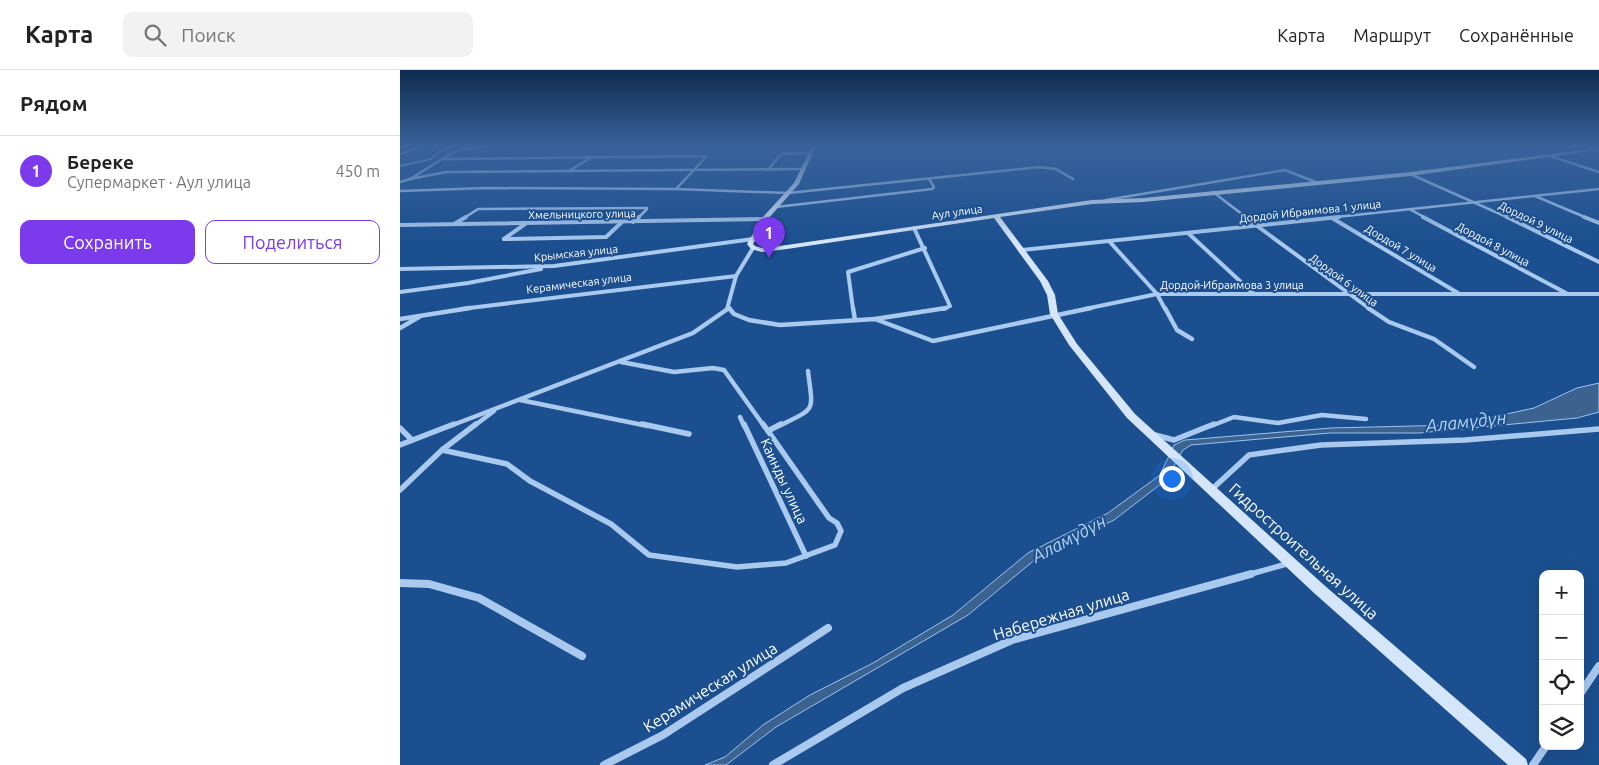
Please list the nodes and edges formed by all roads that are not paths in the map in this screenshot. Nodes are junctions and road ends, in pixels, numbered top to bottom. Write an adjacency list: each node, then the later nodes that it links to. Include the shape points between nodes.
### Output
1 (687, 178): 13 (street)
2 (798, 178): 18 (main road)
3 (933, 178): 9 (street)
4 (1234, 178): 22 (street, Аул улица)
5 (1306, 178): 11 (street, Аул улица)
6 (1365, 178): 11 (main road)
7 (1421, 178): 23 (street, Дордой 9 улица)
8 (410, 179): 10 (street)
9 (928, 179): 12 (street); 19 (street, via 934,187 932,189)
10 (400, 182)
11 (1318, 183): 17 (main road)
12 (876, 185): 15 (street); 19 (street)
13 (676, 189): 16 (street); 18 (street)
14 (1599, 189): 20 (street, Дордой Ибраимова 1 улица)
15 (834, 190): 18 (street); 21 (street)
16 (400, 191)
17 (1213, 192): 22 (main road); 35 (street, Дордой 6 улица)
18 (788, 193): 24 (main road)
19 (882, 195): 21 (street)
20 (1534, 196): 23 (street, Дордой Ибраимова 1 улица); 32 (street)
21 (837, 200): 24 (street)
22 (1092, 202): 26 (main road, Аул улица)
23 (1477, 202): 25 (street, Дордой Ибраимова 1 улица); 43 (street, Дордой 9 улица)
24 (776, 207): 28 (main road)
25 (1410, 210): 27 (street, Дордой Ибраимова 1 улица); 52 (street, Дордой 8 улица)
26 (996, 216): 36 (main road, Аул улица); 42 (main road)
27 (1332, 218): 35 (street, Дордой Ибраимова 1 улица); 51 (street, Дордой 7 улица)
28 (764, 219): 30 (street, Хмельницкого улица); 38 (main road)
29 (622, 222): 30 (street, Хмельницкого улица); 31 (street, Хмельницкого улица); 31 (street, via 606,237 504,239)
30 (633, 222): 33 (street, via 647,208 478,209)
31 (525, 223): 33 (street, Хмельницкого улица)
32 (1599, 223)
33 (453, 224): 34 (street, Хмельницкого улица)
34 (401, 226)
35 (1256, 226): 37 (street, Дордой Ибраимова 1 улица); 50 (street, Дордой 6 улица)
36 (914, 228): 40 (main road, Аул улица, via 766,249); 41 (street)
37 (1188, 233): 39 (street, Дордой Ибраимова 1 улица); 49 (street)
38 (753, 239): 40 (main road); 44 (street, Крымская улица)
39 (1110, 241): 42 (street, Дордой Ибраимова 1 улица); 48 (street)
40 (752, 248): 46 (street)
41 (925, 248): 58 (street, via 950,306); 59 (street, via 848,272)
42 (1022, 250): 56 (main road, via 1044,281 1051,295)
43 (1599, 262)
44 (554, 266): 45 (street, Крымская улица); 47 (street)
45 (400, 269)
46 (736, 276): 54 (street); 55 (street, Керамическая улица)
47 (400, 292)
48 (1157, 294): 49 (street, Дордой-Ибраимова 3 улица); 56 (street, Дордой-Ибраимова 3 улица); 61 (street, via 1177,330)
49 (1254, 294): 50 (street, Дордой-Ибраимова 3 улица)
50 (1347, 294): 51 (street, Дордой-Ибраимова 3 улица); 63 (street, Дордой 6 улица, via 1389,322 1434,339)
51 (1460, 294): 52 (street, Дордой-Ибраимова 3 улица)
52 (1568, 294): 53 (street, Дордой-Ибраимова 3 улица)
53 (1599, 294)
54 (729, 308): 59 (street, Дордой-Ибраимова 3 улица, via 734,314 749,320 780,325); 62 (street, via 693,334)
55 (424, 314): 57 (street, Керамическая улица); 60 (street, Керамическая улица)
56 (1054, 314): 58 (street, Дордой-Ибраимова 3 улица, via 933,341); 73 (main road, via 1086,362)
57 (400, 319)
58 (875, 319): 59 (street, Дордой-Ибраимова 3 улица)
59 (855, 320)
60 (400, 328)
61 (1192, 339)
62 (620, 362): 65 (street); 71 (street, via 674,372 724,370)
63 (1474, 367)
64 (808, 371): 71 (street, via 810,411)
65 (518, 400): 66 (street); 72 (street)
66 (501, 407): 74 (street); 76 (street)
67 (740, 417): 79 (street, Каинды улица)
68 (1366, 420): 73 (street, via 1322,415 1278,423 1234,417 1174,440)
69 (400, 428): 74 (street)
70 (1599, 429): 78 (street, Гидростроительная улица, via 1465,440 1321,445 1249,456)
71 (768, 431): 79 (street, via 829,518 841,530 836,545)
72 (689, 434)
73 (1150, 435): 78 (main road)
74 (412, 440): 75 (street)
75 (400, 445)
76 (442, 450): 77 (street); 79 (street, via 506,464 530,481 611,524 649,554 737,567 786,563)
77 (400, 490)
78 (1210, 490): 80 (main road, Гидростроительная улица)
79 (806, 556)
80 (1290, 563): 88 (street, Набережная улица, via 1012,640 903,688); 89 (main road, Гидростроительная улица)
81 (400, 583): 83 (street, via 429,584 479,598)
82 (828, 628): 87 (street, Керамическая улица, via 663,735)
83 (582, 656)
84 (1599, 666): 85 (street)
85 (1584, 688)
86 (1543, 750): 90 (street)
87 (604, 765)
88 (773, 765)
89 (1520, 765)
90 (1533, 765)

